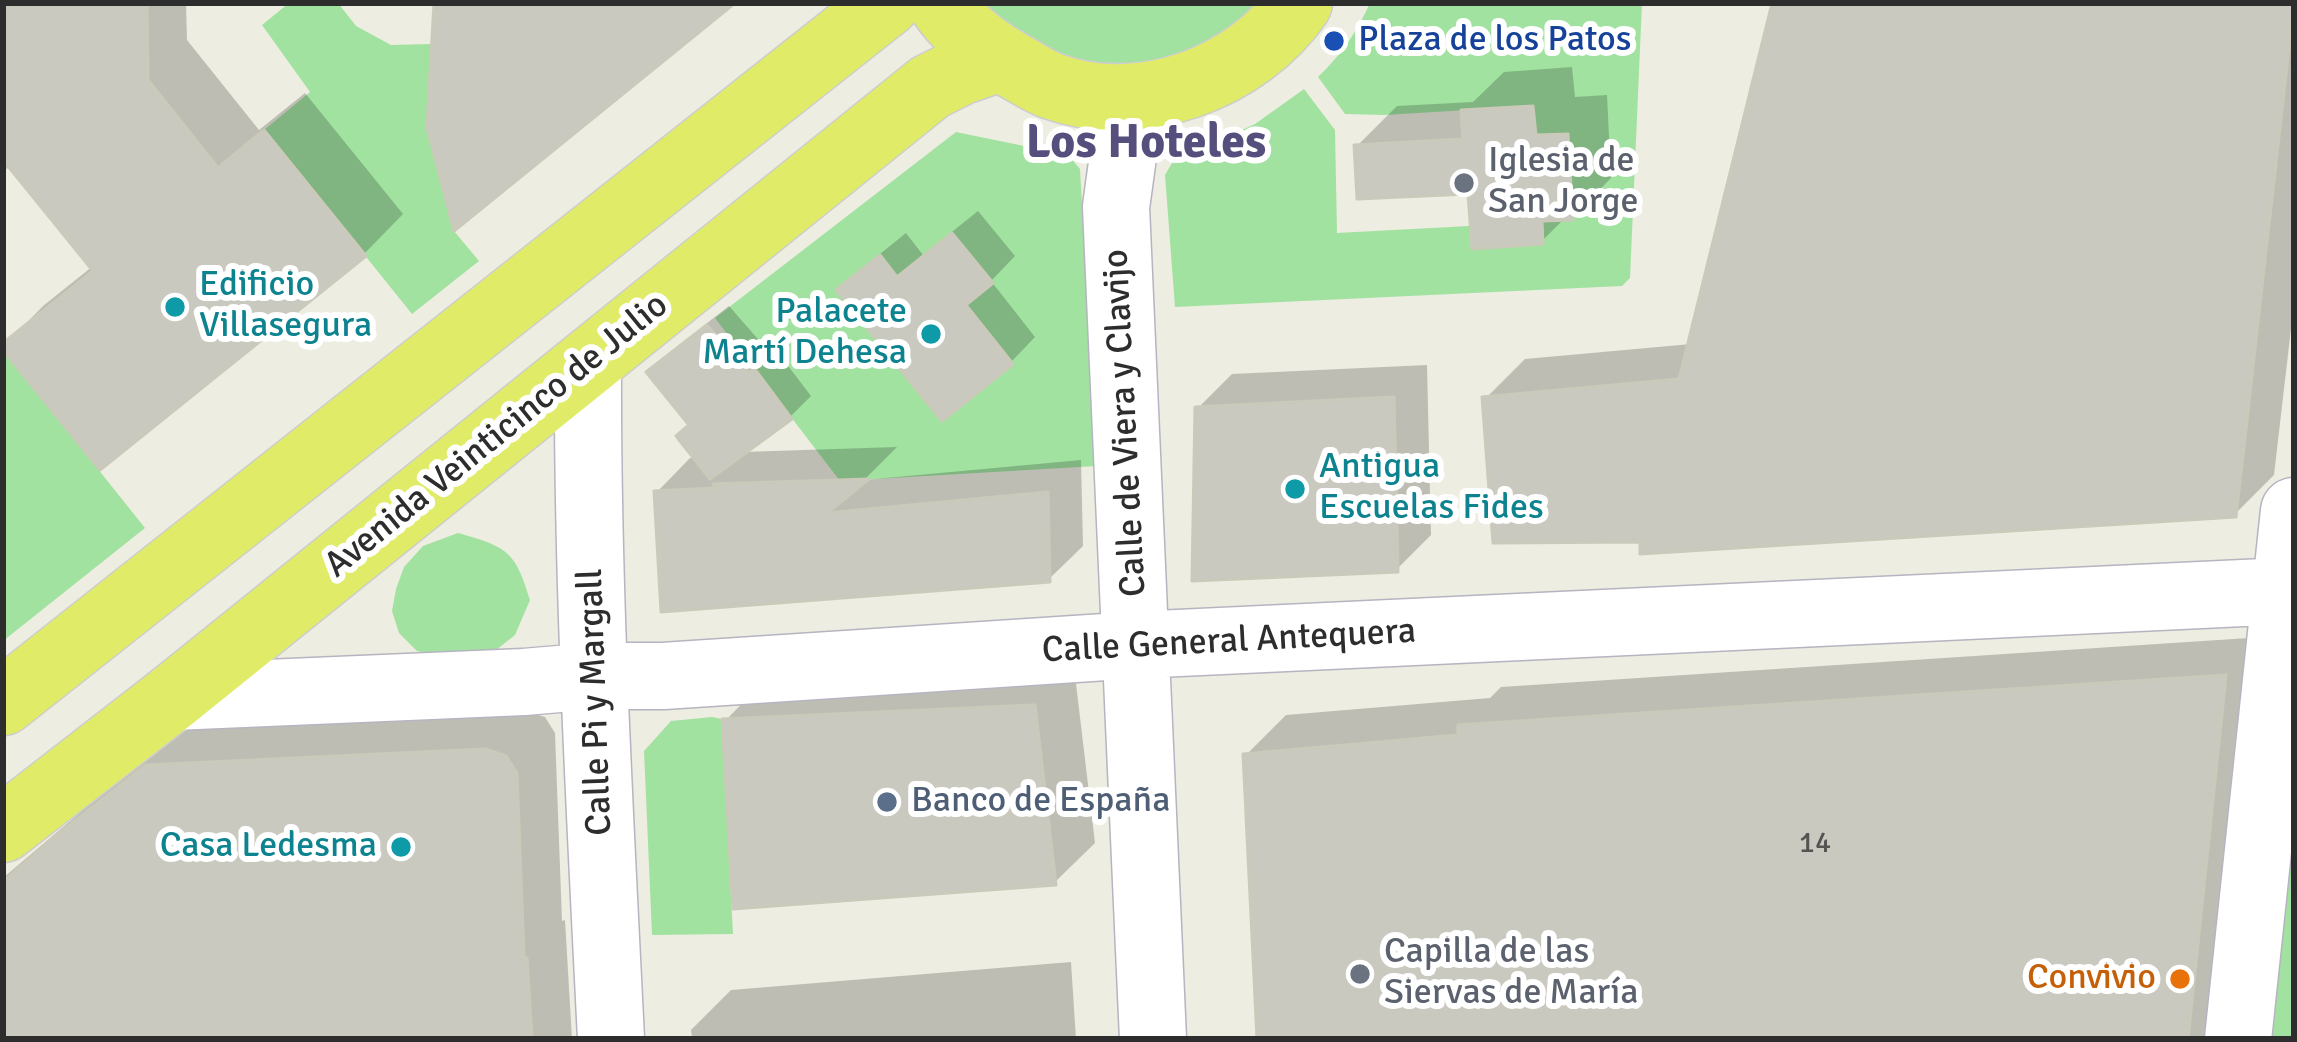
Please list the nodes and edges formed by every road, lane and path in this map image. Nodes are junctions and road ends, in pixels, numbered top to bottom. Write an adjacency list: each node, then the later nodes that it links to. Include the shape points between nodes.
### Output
1 (887, 3): 12 (main road)
2 (941, 3): 4 (main road)
3 (1299, 3): 5 (main road, via 1241,61 1184,88)
4 (1000, 58): 5 (main road, via 1048,86); 6 (main road, Avenida Veinticinco de Julio, via 931,87)
5 (1138, 98): 9 (street, Calle de Viera y Clavijo, via 1116,207)
6 (588, 364): 10 (street, Calle Pi y Margall); 11 (main road, Avenida Veinticinco de Julio)
7 (2294, 511): 8 (street)
8 (2286, 591): 9 (street, Calle General Antequera); 16 (street)
9 (1136, 645): 10 (street, Calle General Antequera); 15 (street, Calle de Viera y Clavijo)
10 (594, 676): 11 (street, Calle General Antequera); 14 (street, Calle Pi y Margall)
11 (173, 697): 13 (main road, Avenida Veinticinco de Julio)
12 (3, 702)
13 (3, 830)
14 (611, 1039)
15 (1153, 1039)
16 (2237, 1039)

